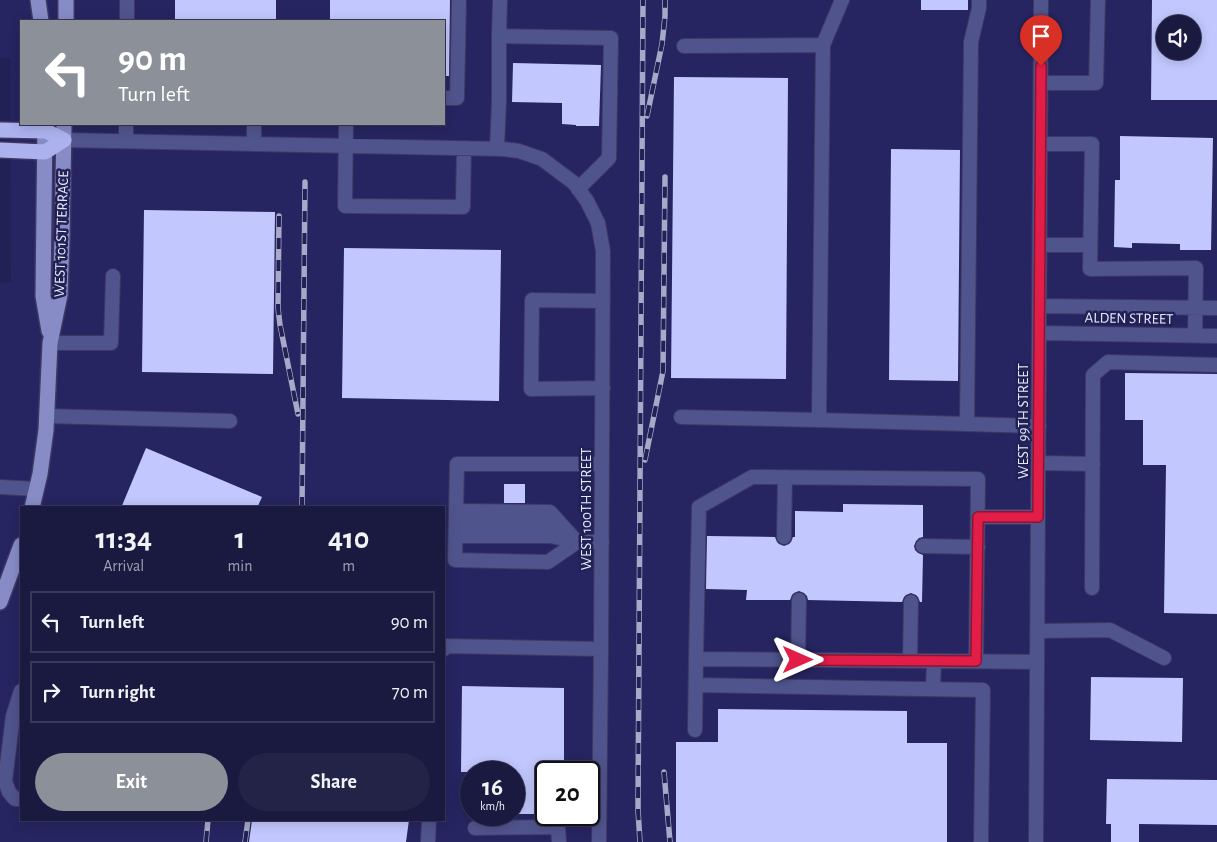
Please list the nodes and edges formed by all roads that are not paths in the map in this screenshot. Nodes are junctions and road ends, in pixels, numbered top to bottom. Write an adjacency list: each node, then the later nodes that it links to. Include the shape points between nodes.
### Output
1 (38, 0): 10 (main road)
2 (66, 0): 11 (main road)
3 (127, 0): 12 (street)
4 (459, 0): 17 (street, via 458,98)
5 (500, 0): 13 (street)
6 (842, 0): 14 (street)
7 (979, 0): 51 (street, via 971,42)
8 (1041, 0): 16 (street, WEST 99TH STREET)
9 (1098, 0): 16 (street, via 1096,83)
10 (40, 20)
11 (66, 20)
12 (127, 20)
13 (499, 36): 30 (street); 33 (street, via 612,38 609,158)
14 (823, 45): 15 (street); 49 (street)
15 (684, 46)
16 (1041, 83): 27 (street, WEST 99TH STREET)
17 (445, 98)
18 (64, 125): 24 (main road, WEST 101ST TERRACE)
19 (126, 125): 25 (street)
20 (254, 125): 26 (street)
21 (346, 125): 28 (street)
22 (45, 128): 23 (highway); 24 (highway); 32 (main road, WEST 101ST TERRACE)
23 (0, 130)
24 (64, 140): 25 (street); 32 (highway); 44 (main road, WEST 101ST TERRACE, via 60,294)
25 (126, 142): 26 (street)
26 (254, 144): 28 (street)
27 (1040, 144): 34 (street, WEST 99TH STREET); 35 (street, via 1092,144)
28 (345, 146): 29 (street); 29 (street, via 345,206 463,208)
29 (464, 148): 30 (street)
30 (497, 148): 33 (street, via 542,159)
31 (0, 150): 32 (highway)
32 (45, 152): 44 (main road, WEST 101ST TERRACE, via 43,296)
33 (576, 186): 37 (street, WEST 100TH STREET, via 598,223 603,251)
34 (1040, 244): 35 (street); 38 (street, WEST 99TH STREET)
35 (1090, 244): 39 (street, via 1090,269 1196,268)
36 (113, 276): 44 (street, via 111,342)
37 (603, 301): 46 (street, WEST 100TH STREET); 46 (street, via 532,300 531,389)
38 (1040, 306): 39 (street, ALDEN STREET); 41 (street, WEST 99TH STREET)
39 (1196, 308): 40 (street, ALDEN STREET); 42 (street)
40 (1217, 308)
41 (1040, 333): 42 (street, ALDEN STREET); 52 (street, WEST 99TH STREET)
42 (1195, 336): 43 (street, ALDEN STREET)
43 (1217, 336)
44 (50, 342): 47 (main road, WEST 101ST TERRACE)
45 (1217, 365): 55 (street, via 1108,362 1093,375)
46 (603, 388): 54 (street, WEST 100TH STREET)
47 (47, 416): 50 (street); 58 (main road, WEST 101ST TERRACE)
48 (681, 417): 49 (street)
49 (819, 420): 51 (street)
50 (230, 421)
51 (967, 424): 52 (street)
52 (1039, 426): 53 (street, WEST 99TH STREET)
53 (1039, 463): 55 (street); 61 (street, WEST 99TH STREET)
54 (602, 464): 62 (street, via 457,464); 65 (street, WEST 100TH STREET)
55 (1093, 464): 69 (street)
56 (785, 478): 60 (street, via 978,478); 63 (street); 77 (street, via 752,478 699,507)
57 (0, 487): 58 (street)
58 (36, 489): 59 (main road, WEST 101ST TERRACE)
59 (32, 506)
60 (978, 517): 61 (street); 67 (street)
61 (1038, 517): 73 (street, WEST 99TH STREET)
62 (456, 524): 64 (street); 64 (street, via 550,512); 64 (street, via 455,560 548,562)
63 (784, 537)
64 (577, 542): 65 (street)
65 (602, 542): 75 (street, WEST 100TH STREET)
66 (923, 546): 67 (street)
67 (978, 546): 81 (street)
68 (20, 548): 71 (main road)
69 (1092, 588)
70 (799, 600): 78 (street)
71 (0, 602)
72 (911, 602): 79 (street)
73 (1038, 631): 76 (street, via 1110,630); 82 (street, WEST 99TH STREET)
74 (445, 646): 75 (street)
75 (602, 649): 93 (street, WEST 100TH STREET)
76 (1164, 658)
77 (696, 659): 78 (street); 83 (street)
78 (798, 660): 79 (street)
79 (910, 660): 80 (street)
80 (934, 661): 81 (street); 84 (street)
81 (976, 661): 82 (street)
82 (1037, 662): 95 (street, WEST 99TH STREET)
83 (696, 685): 84 (street); 87 (street)
84 (933, 689): 94 (street, via 983,690)
85 (20, 693): 86 (street)
86 (6, 714): 88 (street, via 5,781 9,792 15,799)
87 (695, 730)
88 (20, 799)
89 (429, 821): 91 (street)
90 (475, 828): 92 (street, via 558,827)
91 (428, 842)
92 (558, 842)
93 (599, 842)
94 (981, 842)
95 (1036, 842)

